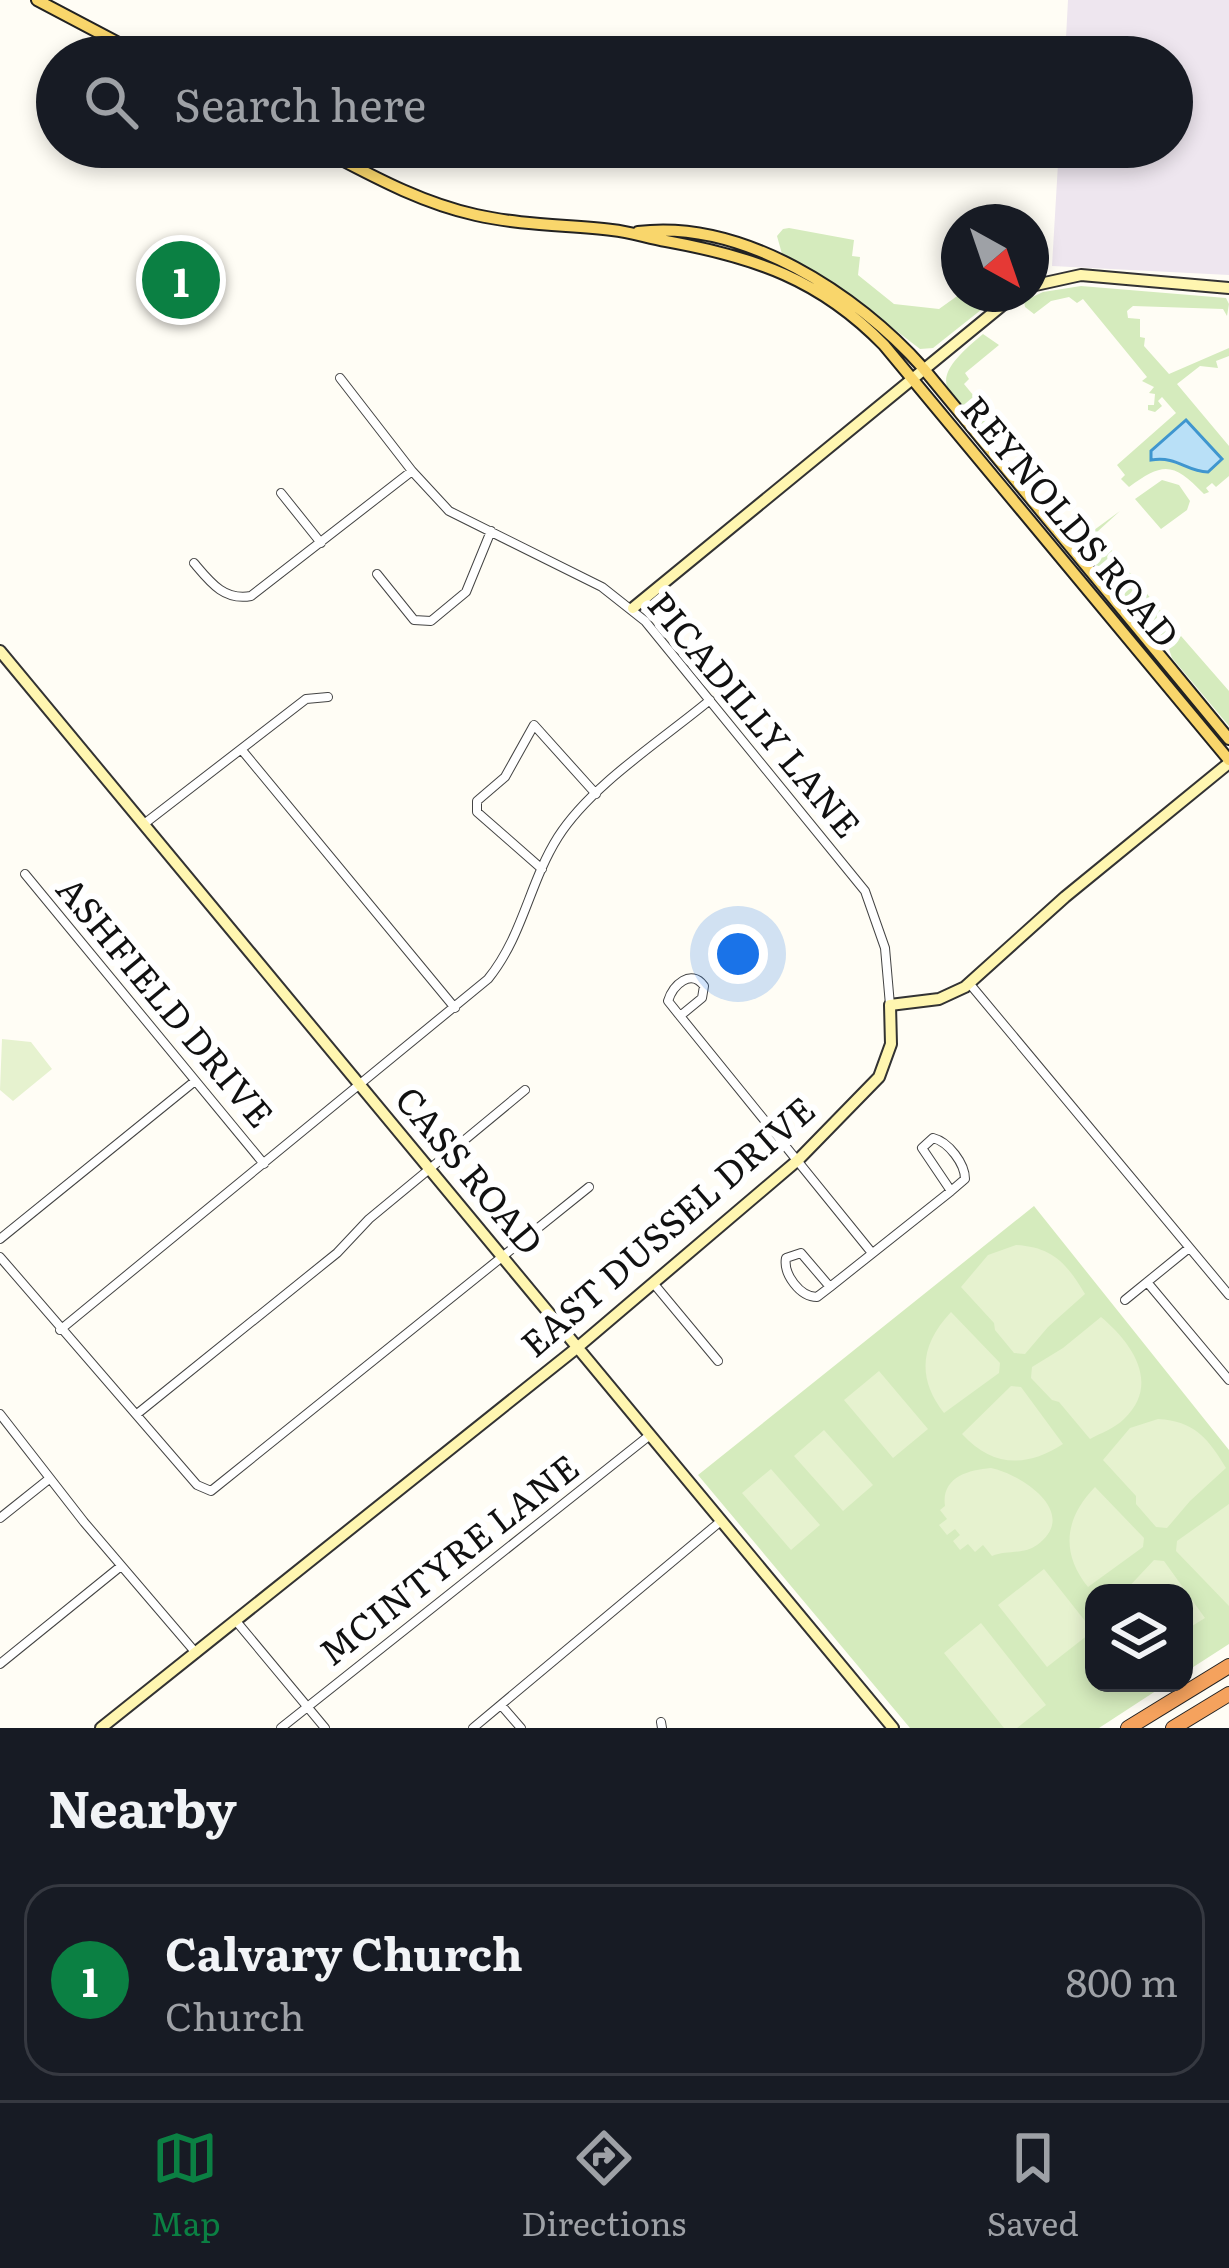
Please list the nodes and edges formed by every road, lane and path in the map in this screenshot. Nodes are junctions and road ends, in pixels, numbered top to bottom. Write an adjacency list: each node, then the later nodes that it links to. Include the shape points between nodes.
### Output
1 (37, 0): 2 (main road)
2 (105, 36)
3 (358, 168): 4 (main road, via 448,208)
4 (635, 233): 8 (main road, REYNOLDS ROAD, via 740,245 789,264 890,332); 10 (main road, REYNOLDS ROAD, via 746,257 800,281 868,329)
5 (1049, 282): 6 (street, via 1081,275)
6 (1229, 288)
7 (993, 312): 8 (street)
8 (923, 368): 10 (street); 21 (main road, REYNOLDS ROAD)
9 (340, 378): 11 (street, PICADILLY LANE)
10 (911, 378): 17 (street); 23 (main road, REYNOLDS ROAD)
11 (412, 471): 13 (street, PICADILLY LANE, via 449,511); 14 (street)
12 (281, 493): 14 (street)
13 (490, 531): 16 (street, via 466,592 430,621 414,620); 17 (street, PICADILLY LANE)
14 (321, 543): 15 (street, via 242,598 224,593)
15 (194, 563)
16 (377, 574)
17 (633, 608): 20 (street, PICADILLY LANE)
18 (0, 651): 25 (street, CASS ROAD)
19 (328, 697): 22 (street, via 306,699)
20 (710, 700): 24 (street); 29 (street, PICADILLY LANE, via 865,891 884,944)
21 (1229, 739)
22 (241, 749): 25 (street); 30 (street)
23 (1229, 761): 28 (street)
24 (596, 794): 26 (street); 26 (street, via 534,725 505,777 477,801 481,818)
25 (143, 824): 33 (street, CASS ROAD)
26 (542, 870): 30 (street, via 502,962)
27 (25, 874): 32 (street, ASHFIELD DRIVE)
28 (970, 983): 29 (street, via 939,999); 41 (street)
29 (890, 1005): 35 (street, EAST DUSSEL DRIVE, via 891,1043 879,1077)
30 (455, 1008): 33 (street)
31 (680, 1016): 31 (street, via 702,998 704,986 691,977 670,992); 35 (street)
32 (195, 1081): 36 (street, ASHFIELD DRIVE); 40 (street)
33 (360, 1087): 36 (street); 37 (street, CASS ROAD)
34 (524, 1090): 37 (street)
35 (798, 1160): 42 (street); 46 (street, EAST DUSSEL DRIVE)
36 (264, 1164): 50 (street)
37 (429, 1170): 44 (street, CASS ROAD); 55 (street)
38 (589, 1187): 44 (street)
39 (951, 1191): 39 (street, via 964,1168 933,1138 924,1157); 42 (street)
40 (0, 1239)
41 (1189, 1248): 45 (street); 48 (street)
42 (872, 1253): 47 (street)
43 (0, 1257): 50 (street)
44 (502, 1259): 51 (street, CASS ROAD); 55 (street, via 211,1491 196,1485)
45 (1147, 1282): 49 (street); 53 (street)
46 (654, 1284): 51 (street, EAST DUSSEL DRIVE); 52 (street)
47 (830, 1287): 47 (street, via 809,1298 787,1272 786,1258 801,1253)
48 (1226, 1292)
49 (1125, 1300)
50 (60, 1330): 55 (street)
51 (578, 1347): 56 (street, CASS ROAD); 61 (street, EAST DUSSEL DRIVE)
52 (718, 1361)
53 (1228, 1378)
54 (0, 1414): 57 (street)
55 (137, 1414)
56 (650, 1435): 59 (street, CASS ROAD); 67 (street, MCINTYRE LANE)
57 (49, 1479): 58 (street); 60 (street)
58 (0, 1517)
59 (722, 1520): 66 (street); 73 (street, CASS ROAD)
60 (121, 1566): 62 (street); 63 (street)
61 (236, 1621): 62 (street, EAST DUSSEL DRIVE); 67 (street)
62 (196, 1652): 68 (street, EAST DUSSEL DRIVE)
63 (0, 1664)
64 (1229, 1666): 74 (highway)
65 (1229, 1694): 75 (highway)
66 (501, 1705): 71 (street); 72 (street)
67 (308, 1707): 69 (street, MCINTYRE LANE); 70 (street)
68 (101, 1728)
69 (281, 1728)
70 (326, 1728)
71 (473, 1728)
72 (521, 1728)
73 (892, 1728)
74 (1128, 1728)
75 (1173, 1728)

